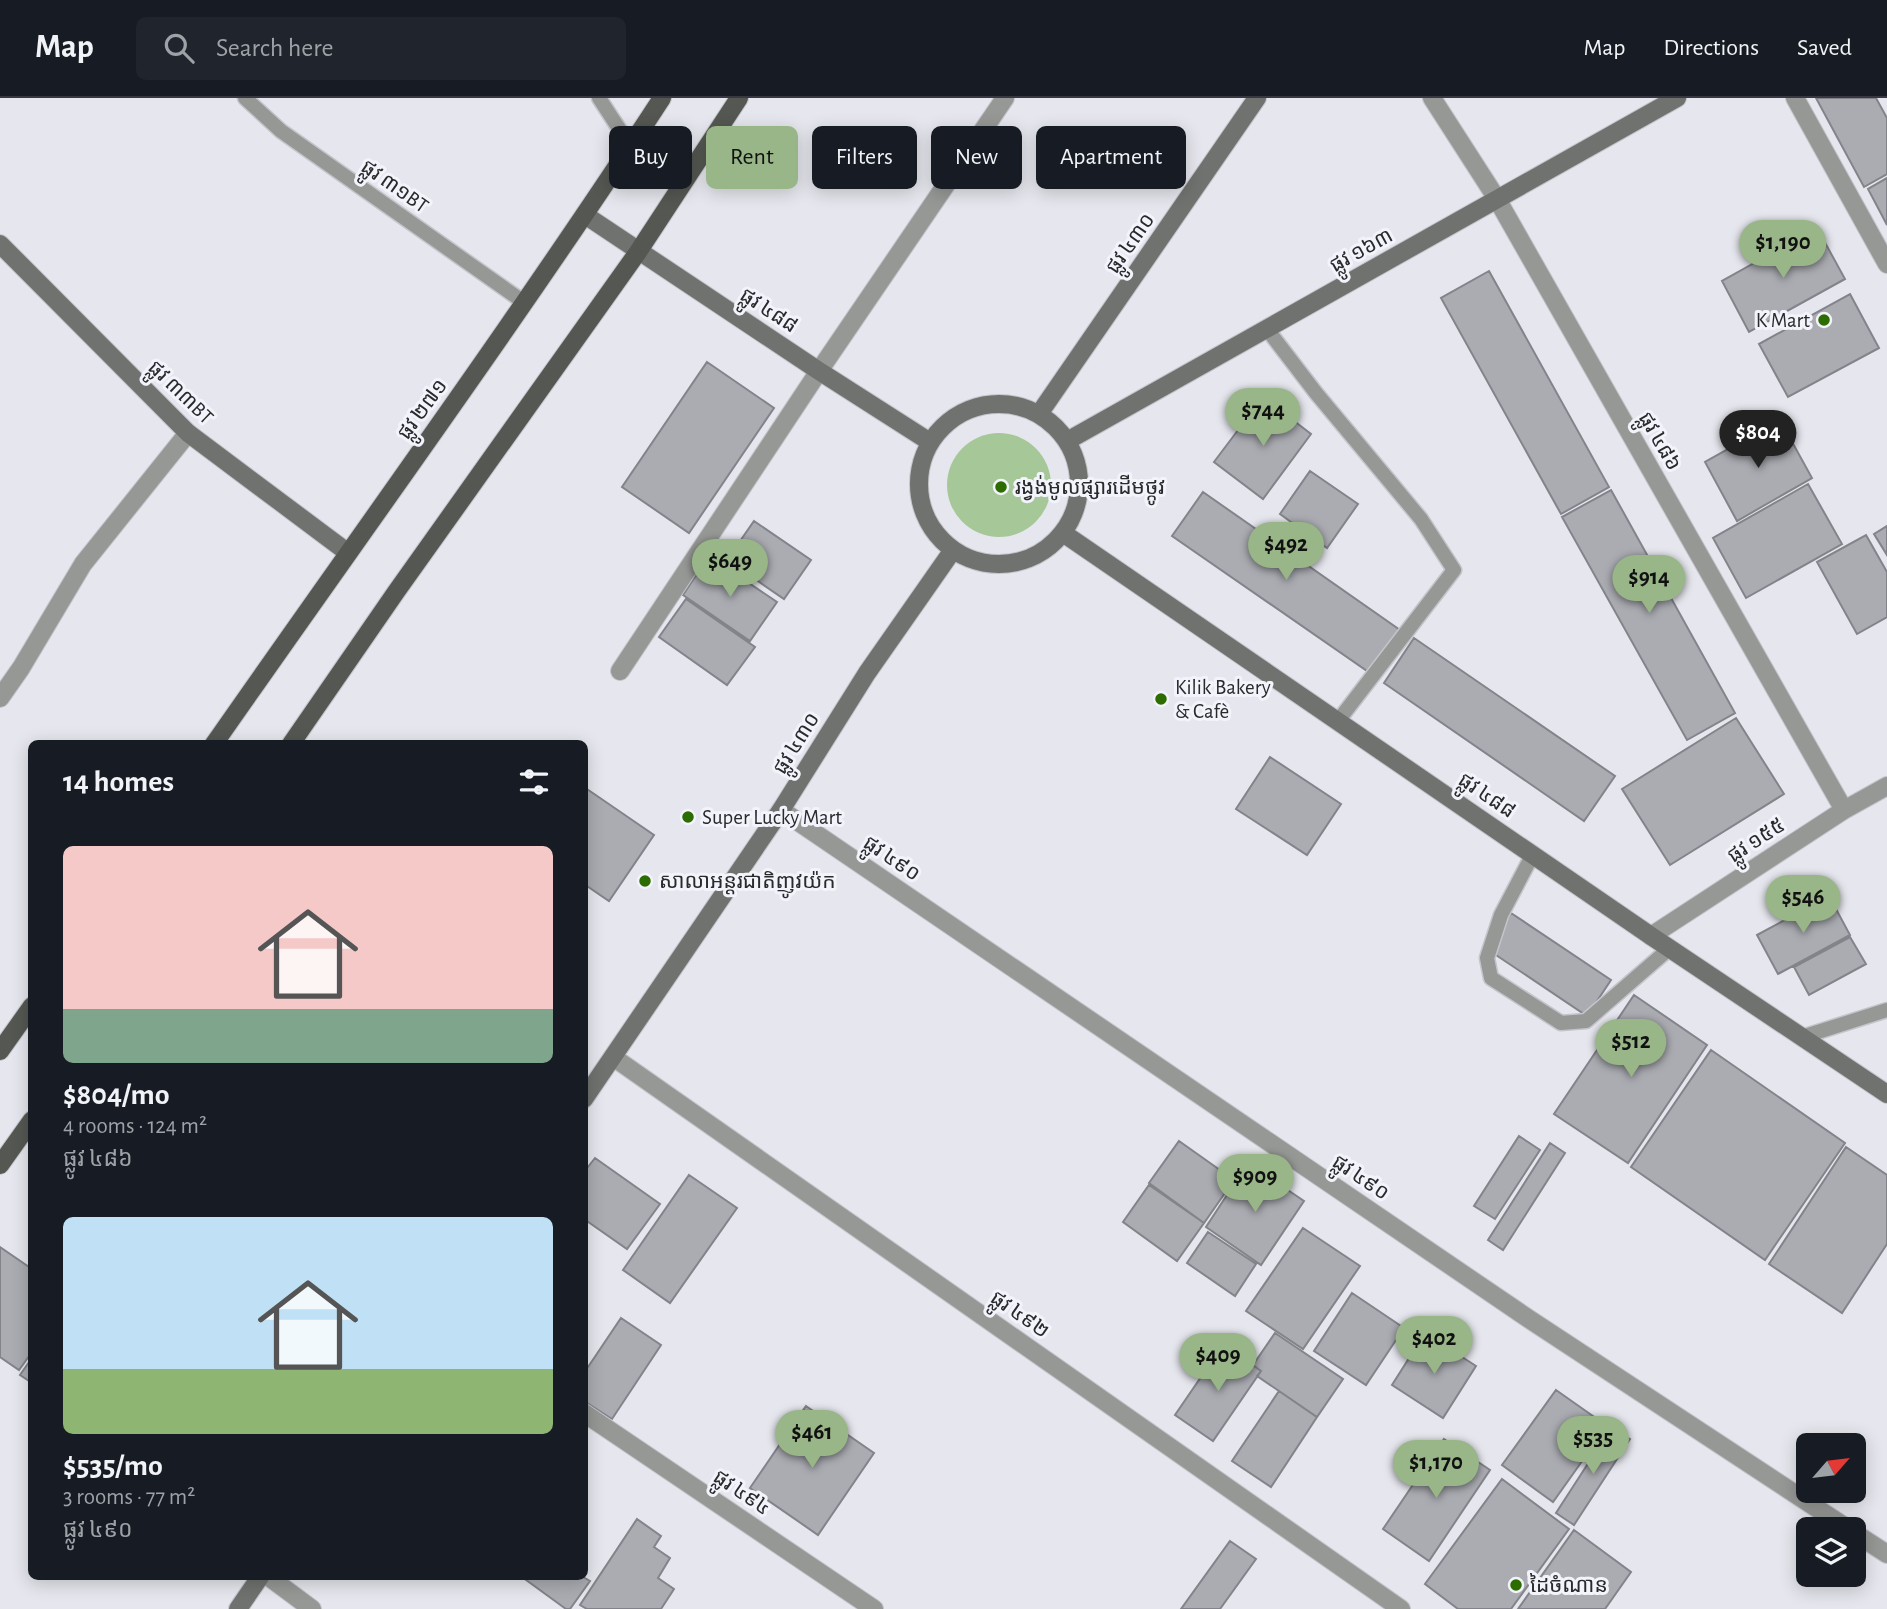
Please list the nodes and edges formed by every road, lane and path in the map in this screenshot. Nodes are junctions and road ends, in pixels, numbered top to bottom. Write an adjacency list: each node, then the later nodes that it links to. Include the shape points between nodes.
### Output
1 (245, 98): 18 (lane, ផ្លូវ ៣១BT, via 281,131)
2 (599, 98): 10 (lane)
3 (662, 98): 11 (main road, ផ្លូវ ២៧១)
4 (739, 98): 16 (main road)
5 (1005, 98): 20 (street)
6 (1258, 98): 21 (street, ផ្លូវ ៤៣០)
7 (1432, 98): 13 (street, ផ្លូវ ៤៨៦)
8 (1677, 98): 13 (street, ផ្លូវ ១៦៣)
9 (1795, 98): 17 (street)
10 (618, 126)
11 (644, 126)
12 (609, 179): 14 (main road, ផ្លូវ ២៧១)
13 (1497, 199): 19 (street, ផ្លូវ ១៦៣); 35 (street, ផ្លូវ ៤៨៦)
14 (585, 215): 16 (street, ផ្លូវ ៤៨៨); 18 (main road, ផ្លូវ ២៧១)
15 (0, 244): 22 (street, ផ្លូវ ៣៣BT)
16 (638, 251): 20 (street, ផ្លូវ ៤៨៨); 32 (main road)
17 (1887, 264)
18 (525, 303): 27 (main road, ផ្លូវ ២៧១)
19 (1267, 330): 23 (street, ផ្លូវ ១៦៣); 30 (lane, via 1422,519 1454,570)
20 (819, 371): 24 (street, ផ្លូវ ៤៨៨); 28 (street)
21 (1039, 414): 23 (street); 24 (street, via 1020,406 978,405 959,413)
22 (188, 433): 27 (street, ផ្លូវ ៣៣BT); 29 (street, via 83,564)
23 (1067, 441): 25 (street, via 1077,463 1079,487 1075,511)
24 (929, 442): 26 (street, via 920,464 923,512 935,534)
25 (1063, 533): 26 (street, via 1031,558 1011,564 981,562); 30 (street, ផ្លូវ ៤៨៨)
26 (953, 550): 34 (street, ផ្លូវ ៤៣០, via 867,673)
27 (347, 552): 31 (main road, ផ្លូវ ២៧១)
28 (620, 671)
29 (0, 698)
30 (1338, 721): 36 (street, ផ្លូវ ៤៨៨)
31 (217, 740)
32 (294, 740)
33 (1887, 786): 35 (street, ផ្លូវ ១៥៥)
34 (781, 810): 43 (street, ផ្លូវ ៤៣០); 49 (street, ផ្លូវ ៤៩០, via 1529,1319)
35 (1844, 810): 37 (street, ផ្លូវ ១៥៥)
36 (1533, 854): 37 (street, ផ្លូវ ៤៨៨); 38 (lane, via 1501,915 1487,958 1491,978 1561,1023 1586,1021)
37 (1651, 936): 38 (street, ផ្លូវ ៤៨៨)
38 (1670, 948): 41 (street, ផ្លូវ ៤៨៨)
39 (1887, 1010): 41 (lane)
40 (28, 1012): 42 (main road)
41 (1802, 1037): 45 (street, ផ្លូវ ៤៨៨)
42 (0, 1051)
43 (613, 1057): 44 (street, ផ្លូវ ៤៣០); 57 (street, ផ្លូវ ៤៩២)
44 (588, 1093)
45 (1887, 1094)
46 (28, 1125): 47 (main road)
47 (0, 1165)
48 (588, 1416): 56 (street, ផ្លូវ ៤៩៤)
49 (1831, 1517)
50 (1866, 1540): 51 (street, ផ្លូវ ៤៩០)
51 (1887, 1554)
52 (258, 1580): 54 (street)
53 (273, 1580): 55 (street)
54 (238, 1609)
55 (312, 1609)
56 (874, 1609)
57 (1401, 1609)

